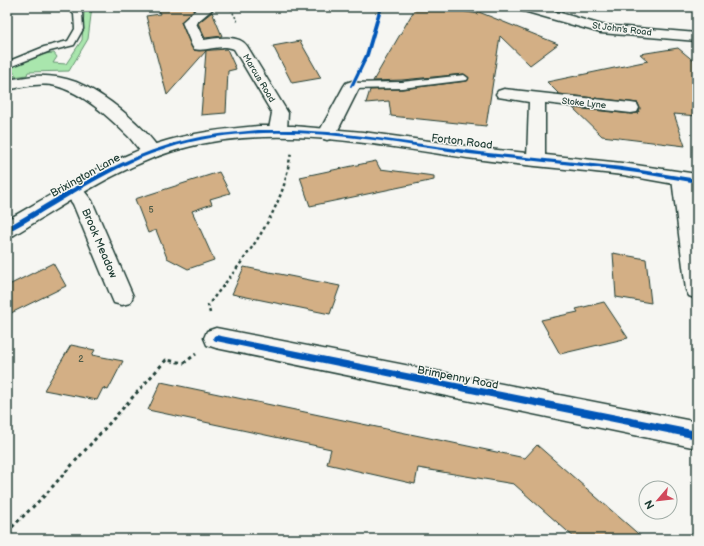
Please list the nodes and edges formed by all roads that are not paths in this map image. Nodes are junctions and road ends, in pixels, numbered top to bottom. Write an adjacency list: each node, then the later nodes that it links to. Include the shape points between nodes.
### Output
1 (70, 7): 5 (lane, via 78,14 79,29 72,43 47,49)
2 (208, 7): 12 (street, Marcus Road, via 189,22 199,46 233,42 240,46 280,113)
3 (525, 7): 4 (street, St John's Road, via 601,28)
4 (697, 37)
5 (7, 65)
6 (464, 78): 8 (lane, via 402,85)
7 (7, 84): 15 (street, via 60,82 85,93 125,123)
8 (352, 86): 14 (street)
9 (504, 94): 10 (street, Stoke Lyne)
10 (538, 98): 11 (street, Stoke Lyne); 16 (street)
11 (632, 108)
12 (278, 129): 13 (street, Forton Road); 14 (street, Forton Road)
13 (223, 133): 15 (street, Brixington Lane, via 185,141)
14 (327, 134): 16 (street, Forton Road)
15 (152, 152): 18 (street, Brixington Lane, via 118,167)
16 (536, 159): 17 (street, Forton Road, via 625,169)
17 (690, 180): 20 (street)
18 (74, 192): 19 (street, Brixington Lane); 21 (street, Brook Meadow, via 82,201)
19 (7, 230)
20 (697, 290)
21 (122, 296)
22 (216, 338): 23 (street, Brimpenny Road)
23 (697, 435)

